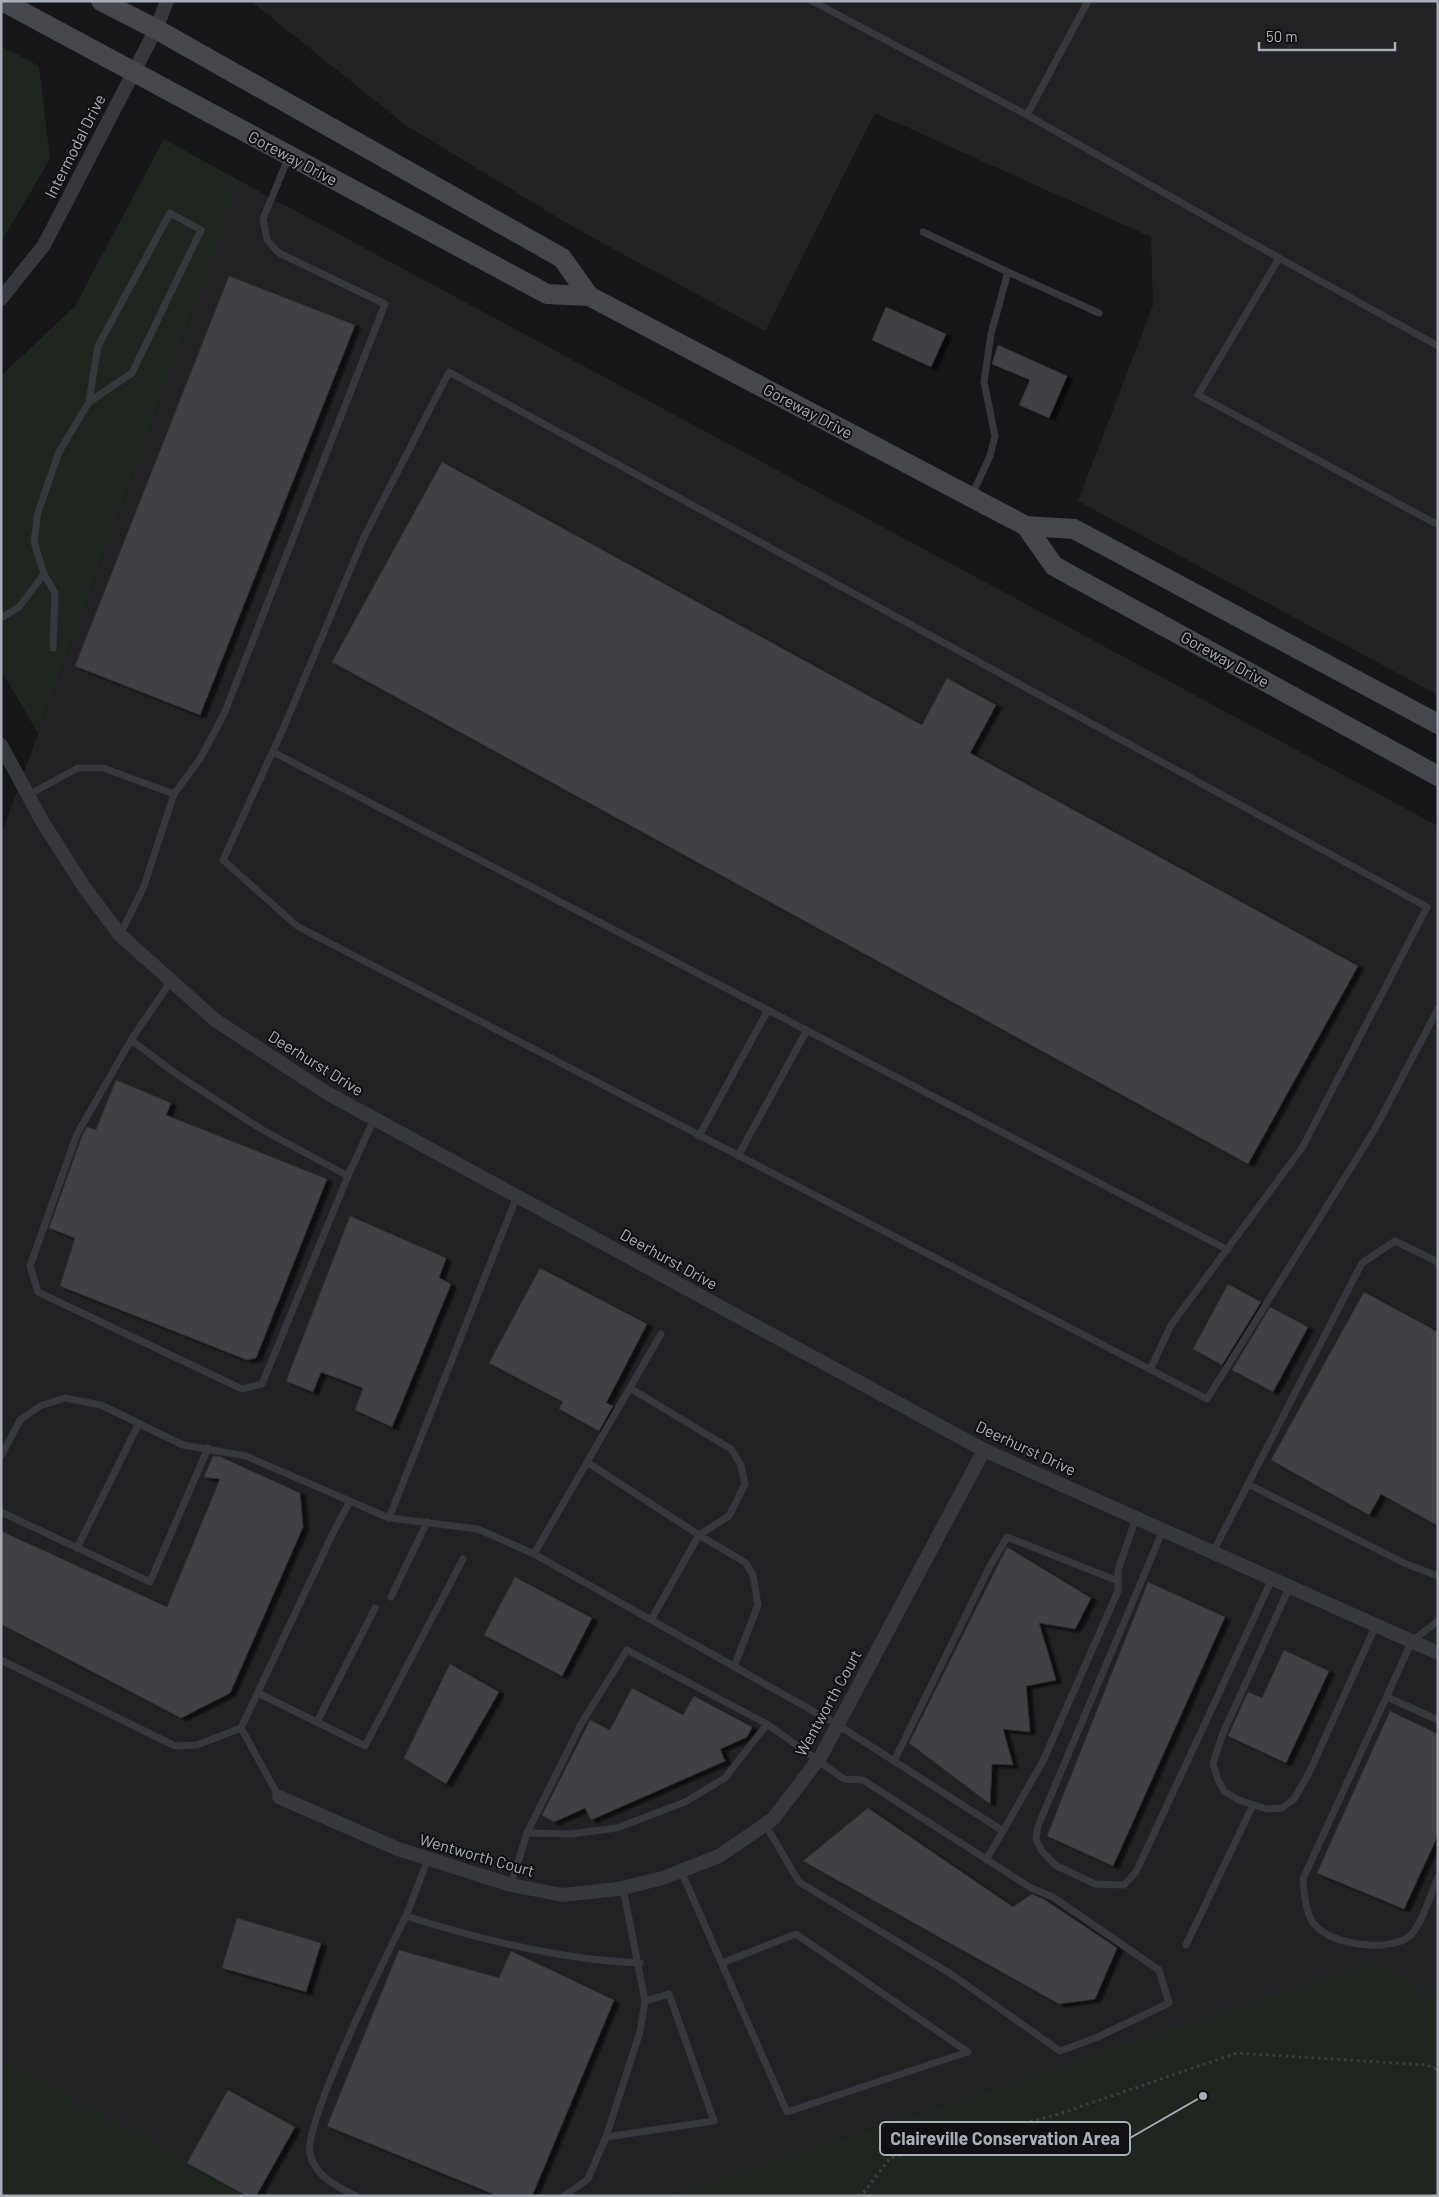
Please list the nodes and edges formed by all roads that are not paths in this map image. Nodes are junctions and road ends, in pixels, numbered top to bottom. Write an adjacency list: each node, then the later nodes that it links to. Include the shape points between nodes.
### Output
1 (2, 1): 7 (main road, Goreway Drive)
2 (101, 1): 6 (main road, Goreway Drive)
3 (167, 1): 6 (street, Intermodal Drive)
4 (812, 1): 8 (lane)
5 (1088, 1): 8 (lane)
6 (156, 29): 7 (street, Intermodal Drive); 13 (main road, Goreway Drive, via 562,258)
7 (134, 72): 9 (main road, Goreway Drive); 14 (street, Intermodal Drive, via 44,245)
8 (1026, 115): 11 (lane)
9 (290, 156): 13 (main road, Goreway Drive, via 547,294); 28 (lane, via 263,219 267,240 280,253 385,304 224,714 200,759)
10 (923, 232): 12 (lane)
11 (1279, 258): 16 (lane); 19 (lane, via 1198,395)
12 (1008, 272): 15 (lane); 18 (lane, via 991,334 984,382 995,436 990,456)
13 (589, 296): 18 (main road, Goreway Drive)
14 (1, 299)
15 (1099, 313)
16 (1438, 346)
17 (89, 402): 17 (lane, via 132,373 201,230 170,214 98,346); 21 (lane, via 59,452 38,512 34,542)
18 (971, 497): 20 (main road, Goreway Drive)
19 (1438, 525)
20 (1026, 526): 24 (main road, Goreway Drive, via 1074,529); 27 (main road, Goreway Drive, via 1054,566)
21 (44, 574): 22 (lane, via 19,606); 23 (lane, via 55,593)
22 (1, 618)
23 (53, 648)
24 (1438, 724)
25 (1, 746): 29 (street, Deerhurst Drive)
26 (273, 752): 33 (lane); 37 (lane, via 223,860 297,926); 41 (lane, via 364,537 449,372 1427,907 1302,1148)
27 (1438, 776)
28 (174, 794): 29 (lane, via 103,768 78,768); 30 (lane, via 144,886)
29 (28, 795): 30 (street, Deerhurst Drive, via 84,887)
30 (120, 935): 31 (street, Deerhurst Drive)
31 (171, 981): 35 (lane); 36 (street, Deerhurst Drive, via 215,1020 327,1093)
32 (1438, 1009): 44 (lane, via 1376,1128 1208,1399)
33 (768, 1010): 34 (lane); 37 (lane)
34 (807, 1030): 38 (lane); 41 (lane)
35 (131, 1040): 39 (lane, via 179,1076 261,1129); 39 (lane, via 77,1134 30,1266 38,1292 242,1388 262,1384)
36 (374, 1119): 39 (lane); 40 (street, Deerhurst Drive)
37 (699, 1136): 38 (lane)
38 (738, 1156): 44 (lane)
39 (348, 1176)
40 (517, 1196): 48 (street, Deerhurst Drive); 54 (lane)
41 (1228, 1250): 44 (lane, via 1171,1325)
42 (1438, 1262): 51 (lane, via 1395,1241 1362,1263)
43 (661, 1334): 45 (lane)
44 (1150, 1370)
45 (630, 1388): 50 (lane); 58 (lane, via 731,1449 740,1465 745,1484 729,1516)
46 (139, 1423): 47 (lane, via 184,1445); 49 (lane, via 101,1405 65,1398 40,1406 20,1420); 59 (lane)
47 (208, 1448): 52 (lane, via 246,1456); 59 (lane, via 150,1582)
48 (984, 1450): 55 (street, Deerhurst Drive); 81 (street, Wentworth Court)
49 (1, 1456)
50 (587, 1462): 58 (lane); 61 (lane)
51 (1248, 1484): 60 (lane); 63 (lane, via 1404,1563)
52 (350, 1501): 54 (lane); 76 (lane)
53 (1, 1512): 59 (lane)
54 (389, 1518): 56 (lane)
55 (1136, 1518): 57 (street, Deerhurst Drive); 65 (lane, via 1118,1570)
56 (427, 1522): 61 (lane, via 478,1529); 67 (lane)
57 (1163, 1530): 60 (street, Deerhurst Drive); 64 (lane, via 1038,1826 1036,1839 1055,1865 1095,1884 1124,1884 1136,1872)
58 (700, 1535): 69 (lane); 75 (lane, via 746,1563 753,1575 758,1605)
59 (77, 1548)
60 (1213, 1552): 64 (street, Deerhurst Drive)
61 (534, 1554): 69 (lane)
62 (463, 1559): 79 (lane, via 365,1746)
63 (1438, 1576)
64 (1272, 1579): 66 (street, Deerhurst Drive)
65 (1118, 1581): 84 (lane, via 1007,1537); 88 (lane, via 1118,1591 1043,1761)
66 (1290, 1586): 71 (street, Deerhurst Drive); 86 (lane, via 1223,1733 1213,1763 1225,1792)
67 (390, 1597)
68 (376, 1608): 79 (lane)
69 (651, 1620): 75 (lane)
70 (1438, 1621): 72 (lane)
71 (1376, 1625): 72 (street, Deerhurst Drive); 86 (lane, via 1294,1799 1282,1808 1267,1809)
72 (1412, 1641): 73 (street, Deerhurst Drive); 77 (lane)
73 (1438, 1653)
74 (1, 1660): 82 (lane, via 175,1746 197,1745)
75 (734, 1667): 81 (lane)
76 (258, 1692): 79 (lane); 82 (lane)
77 (1387, 1697): 78 (lane); 93 (lane, via 1303,1880 1305,1900 1312,1922 1337,1940 1382,1946 1409,1938)
78 (1438, 1720)
79 (317, 1722)
80 (767, 1724): 83 (lane); 89 (lane, via 725,1778 685,1802 617,1828 570,1834); 89 (lane, via 627,1650 581,1724)
81 (838, 1725): 83 (street, Wentworth Court); 84 (lane)
82 (241, 1728): 85 (lane)
83 (818, 1760): 87 (street, Wentworth Court, via 773,1819); 91 (lane, via 844,1779 863,1780)
84 (894, 1761): 88 (lane)
85 (280, 1797): 90 (street, Wentworth Court)
86 (1254, 1805): 97 (lane)
87 (765, 1824): 91 (lane, via 799,1882 951,1974 1060,2051 1170,2003 1159,1970 1053,1897 1031,1888); 92 (street, Wentworth Court, via 718,1856)
88 (1003, 1831): 91 (lane)
89 (527, 1833): 94 (lane)
90 (428, 1859): 94 (street, Wentworth Court); 96 (lane)
91 (986, 1860)
92 (681, 1871): 95 (street, Wentworth Court); 98 (lane)
93 (1438, 1877)
94 (510, 1885): 95 (street, Wentworth Court, via 563,1895)
95 (623, 1888): 99 (lane)
96 (406, 1916): 99 (lane, via 465,1935 601,1962); 102 (lane, via 362,2005 317,2116 309,2152 314,2168 331,2184)
97 (1186, 1945)
98 (722, 1963): 98 (lane, via 787,2112 968,2052 796,1934)
99 (640, 1964): 100 (lane)
100 (646, 2001): 101 (lane, via 640,2032); 101 (lane, via 669,1994 714,2122)
101 (606, 2137): 103 (lane, via 588,2179)
102 (356, 2196)
103 (564, 2196)

